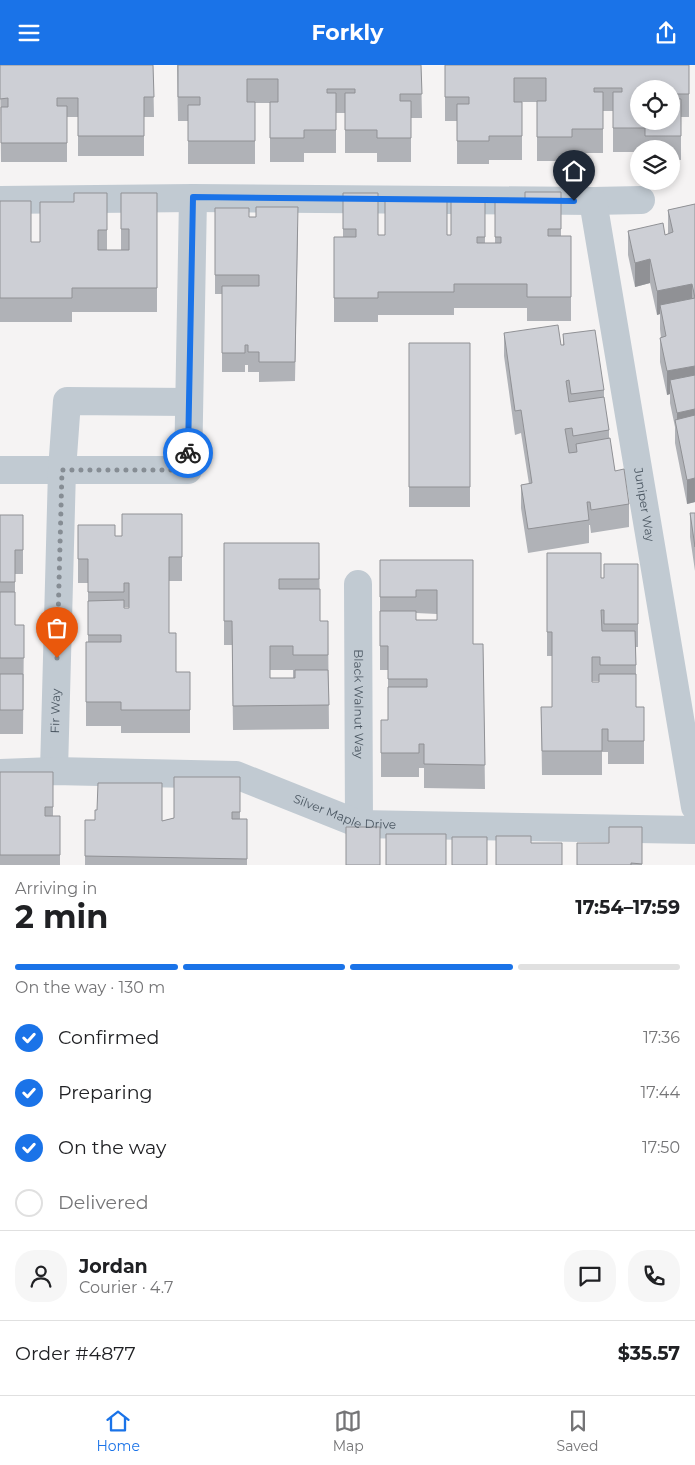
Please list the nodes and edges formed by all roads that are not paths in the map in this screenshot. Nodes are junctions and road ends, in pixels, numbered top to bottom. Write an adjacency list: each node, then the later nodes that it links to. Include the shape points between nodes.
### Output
1 (193, 197): 2 (street); 4 (street); 5 (street)
2 (0, 200)
3 (641, 200): 4 (street)
4 (593, 201): 11 (street, Juniper Way)
5 (189, 402): 7 (street, Fir Way, via 67,401); 7 (street, via 188,470)
6 (0, 470): 7 (street)
7 (62, 470): 9 (street, Fir Way)
8 (358, 584): 12 (street, Black Walnut Way)
9 (54, 771): 10 (street, Silver Maple Drive); 12 (street, Silver Maple Drive, via 236,775)
10 (0, 773)
11 (695, 807)
12 (359, 823): 13 (street, Silver Maple Drive)
13 (695, 830)

